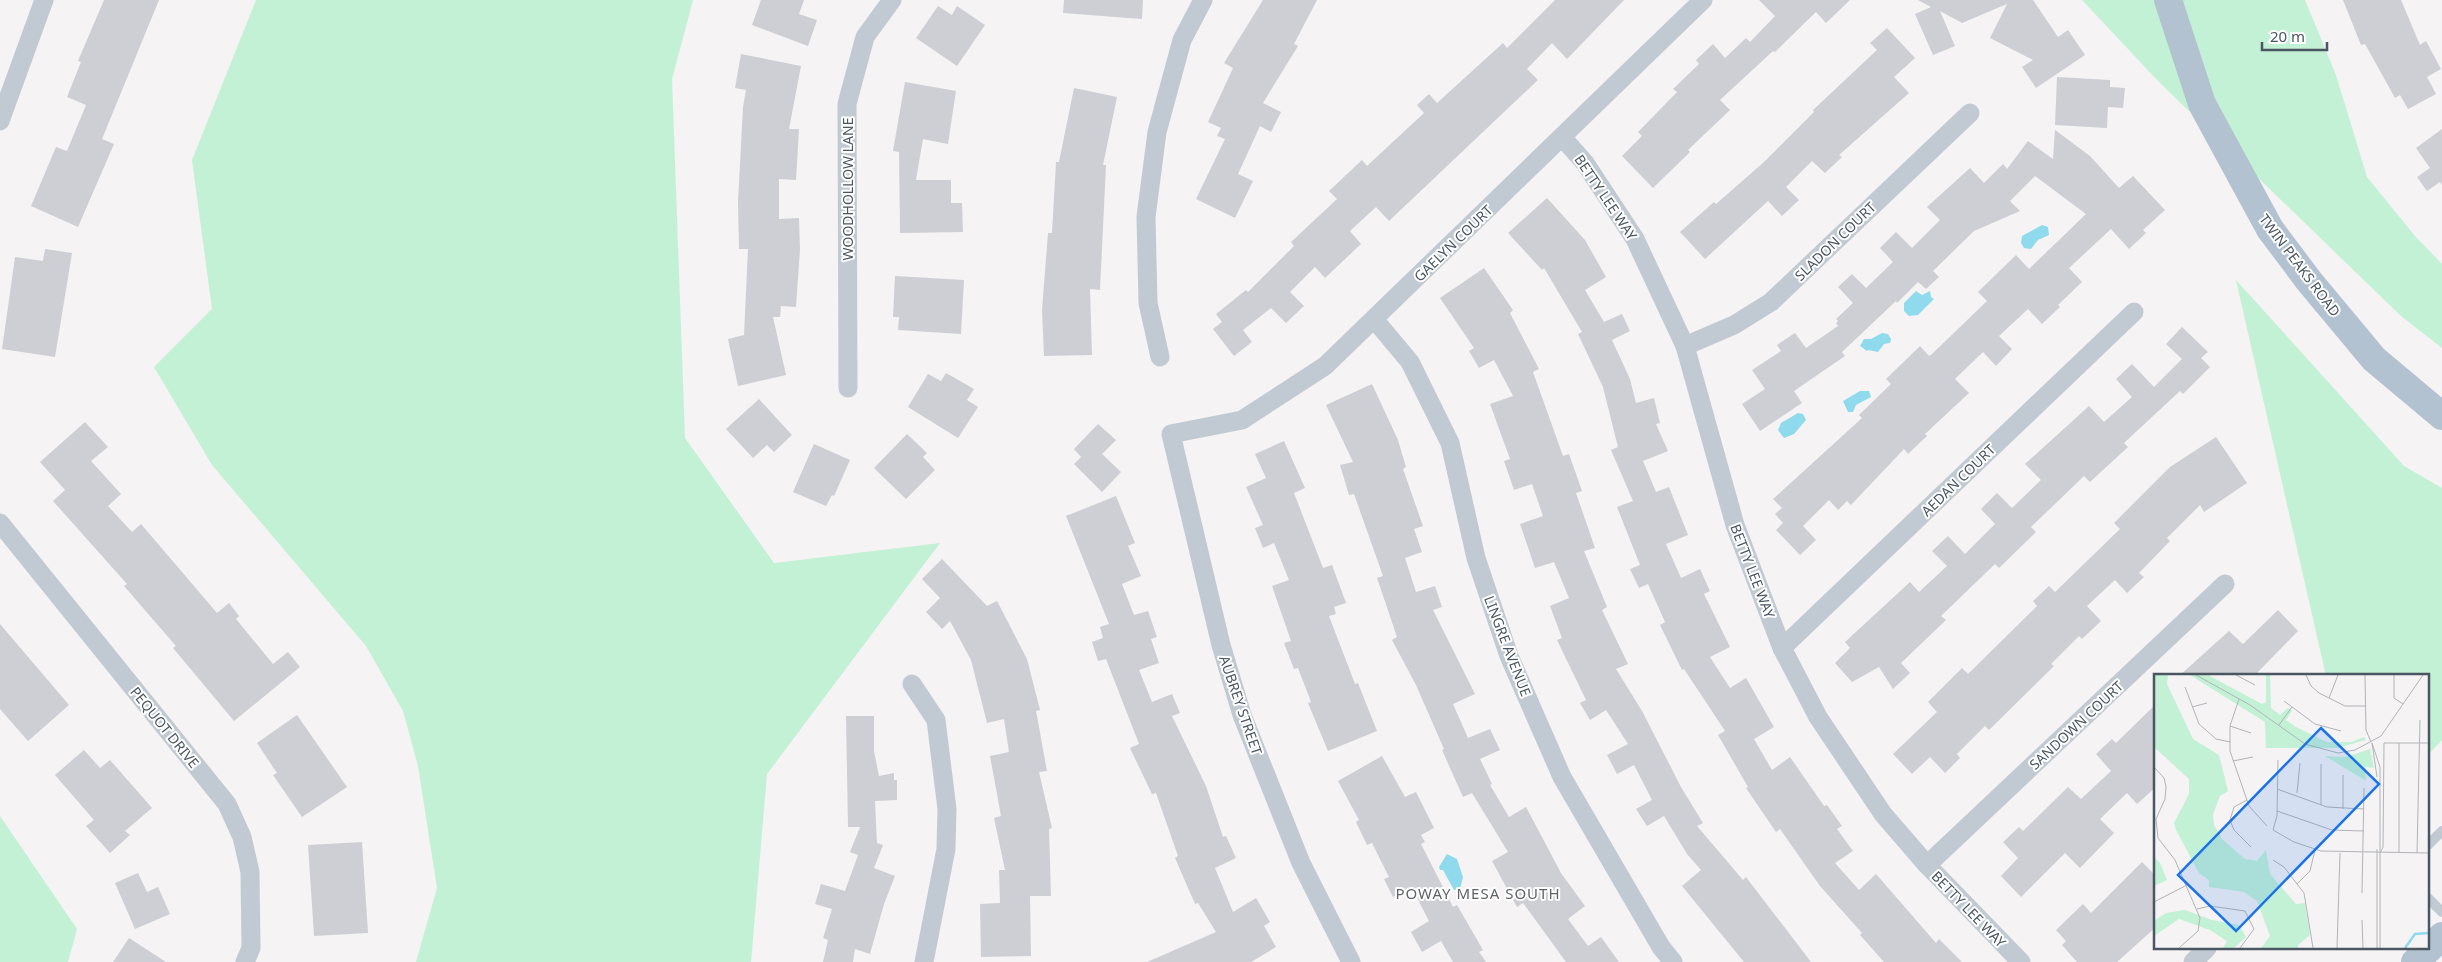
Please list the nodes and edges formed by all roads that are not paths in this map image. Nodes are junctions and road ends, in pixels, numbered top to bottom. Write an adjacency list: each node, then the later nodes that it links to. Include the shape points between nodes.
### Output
1 (44, 0): 7 (street)
2 (892, 0): 13 (street, WOODHOLLOW LANE, via 865,37 847,104)
3 (1203, 0): 12 (street, via 1182,40 1157,132 1146,217 1148,303)
4 (1703, 0): 8 (street, GAELYN COURT)
5 (2168, 0): 14 (main road, TWIN PEAKS ROAD, via 2202,104 2270,229 2374,359)
6 (1970, 113): 11 (street, SLADON COURT, via 1771,302 1734,325)
7 (0, 121)
8 (1562, 137): 10 (street, GAELYN COURT); 11 (street, BETTY LEE WAY, via 1585,163 1635,238)
9 (2134, 312): 18 (street, AEDAN COURT)
10 (1374, 319): 15 (street, GAELYN COURT, via 1325,366 1242,420); 32 (street, LINGRE AVENUE, via 1410,362 1450,443 1476,558 1508,656 1562,777 1661,947)
11 (1685, 346): 18 (street, BETTY LEE WAY, via 1735,525)
12 (1160, 356)
13 (848, 388)
14 (2442, 416)
15 (1171, 434): 29 (street, AUBREY STREET, via 1221,645 1242,715 1301,863)
16 (0, 523): 30 (street, PEQUOT DRIVE, via 226,804 242,837 250,872 251,948)
17 (2225, 584): 22 (street, SANDOWN COURT)
18 (1782, 648): 22 (street, BETTY LEE WAY, via 1818,717 1883,814)
19 (912, 684): 31 (street, via 936,720 947,809 946,849)
20 (2442, 831): 21 (lane)
21 (2430, 842)
22 (1927, 865): 33 (street, BETTY LEE WAY)
23 (2430, 900): 24 (lane)
24 (2442, 912)
25 (2442, 936): 26 (main road)
26 (2430, 948)
27 (2204, 950): 34 (street)
28 (2427, 950): 35 (main road)
29 (1348, 961)
30 (245, 962)
31 (924, 962)
32 (1673, 962)
33 (2021, 962)
34 (2192, 962)
35 (2415, 962)

